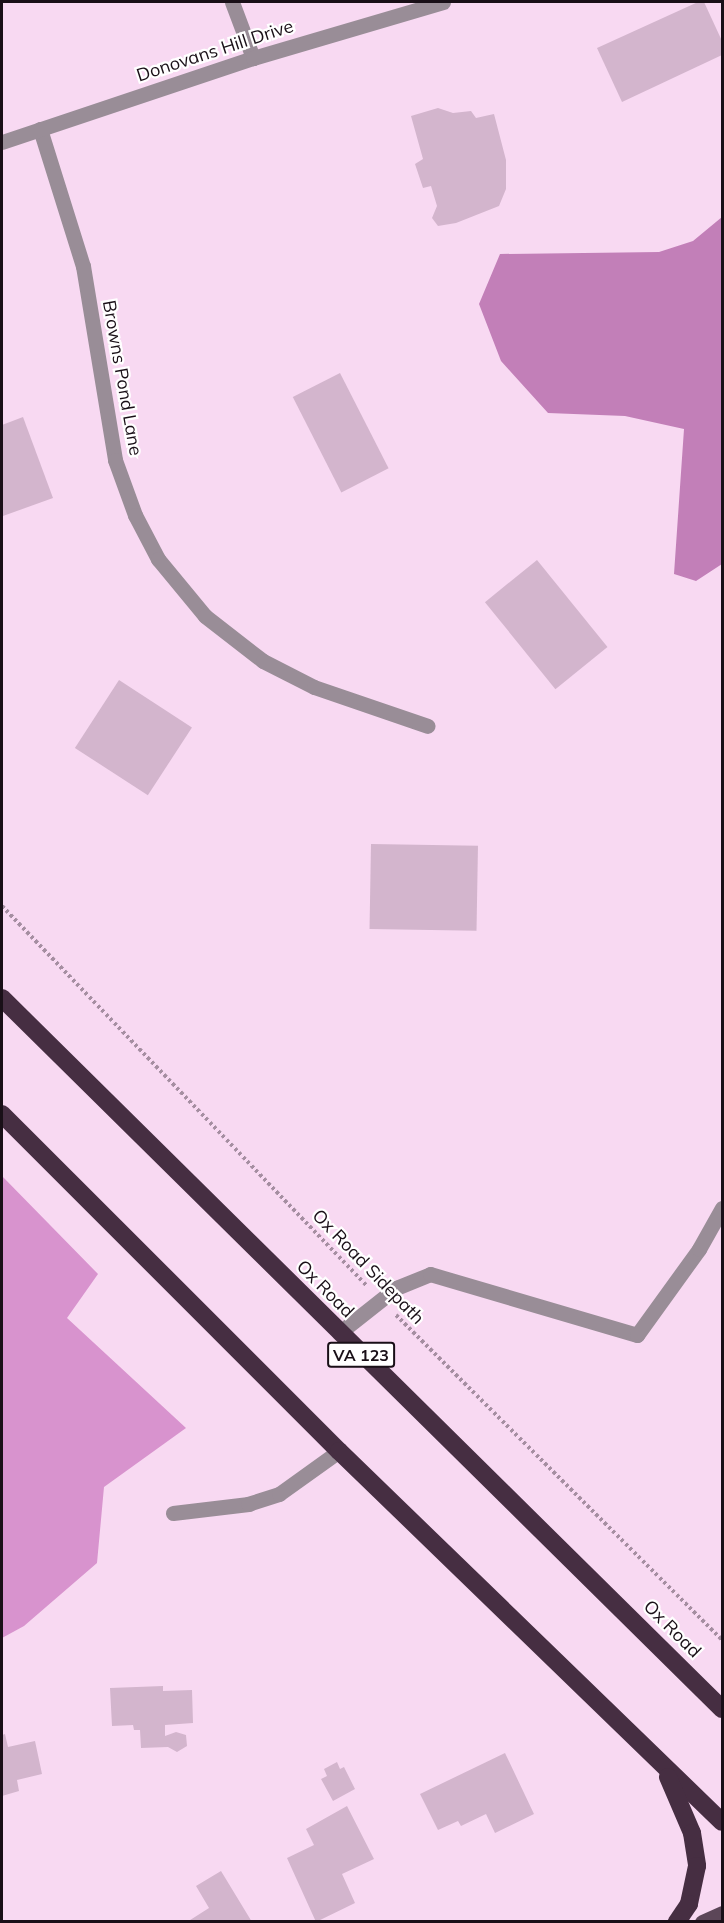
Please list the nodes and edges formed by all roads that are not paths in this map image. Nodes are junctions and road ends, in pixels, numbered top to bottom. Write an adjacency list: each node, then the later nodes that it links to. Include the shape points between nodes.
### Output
1 (232, 2): 3 (street)
2 (443, 2): 3 (street, Donovans Hill Drive)
3 (253, 58): 4 (street, Donovans Hill Drive)
4 (40, 129): 5 (street, Donovans Hill Drive); 6 (street, Browns Pond Lane, via 83,266 115,460 135,515 158,559 205,616 263,661 314,687)
5 (2, 142)
6 (428, 726)
7 (2, 998): 10 (highway, Ox Road / VA 123)
8 (2, 1114): 11 (highway)
9 (723, 1208): 10 (street, via 699,1250 637,1335 430,1274 396,1288)
10 (339, 1333): 13 (highway, Ox Road / VA 123)
11 (339, 1451): 12 (street, via 279,1494 248,1504); 14 (highway)
12 (173, 1513)
13 (723, 1709)
14 (656, 1757): 15 (highway); 17 (highway, via 677,1792 696,1850 695,1887)
15 (723, 1822)
16 (723, 1913): 18 (main road)
17 (676, 1922)
18 (702, 1922)

